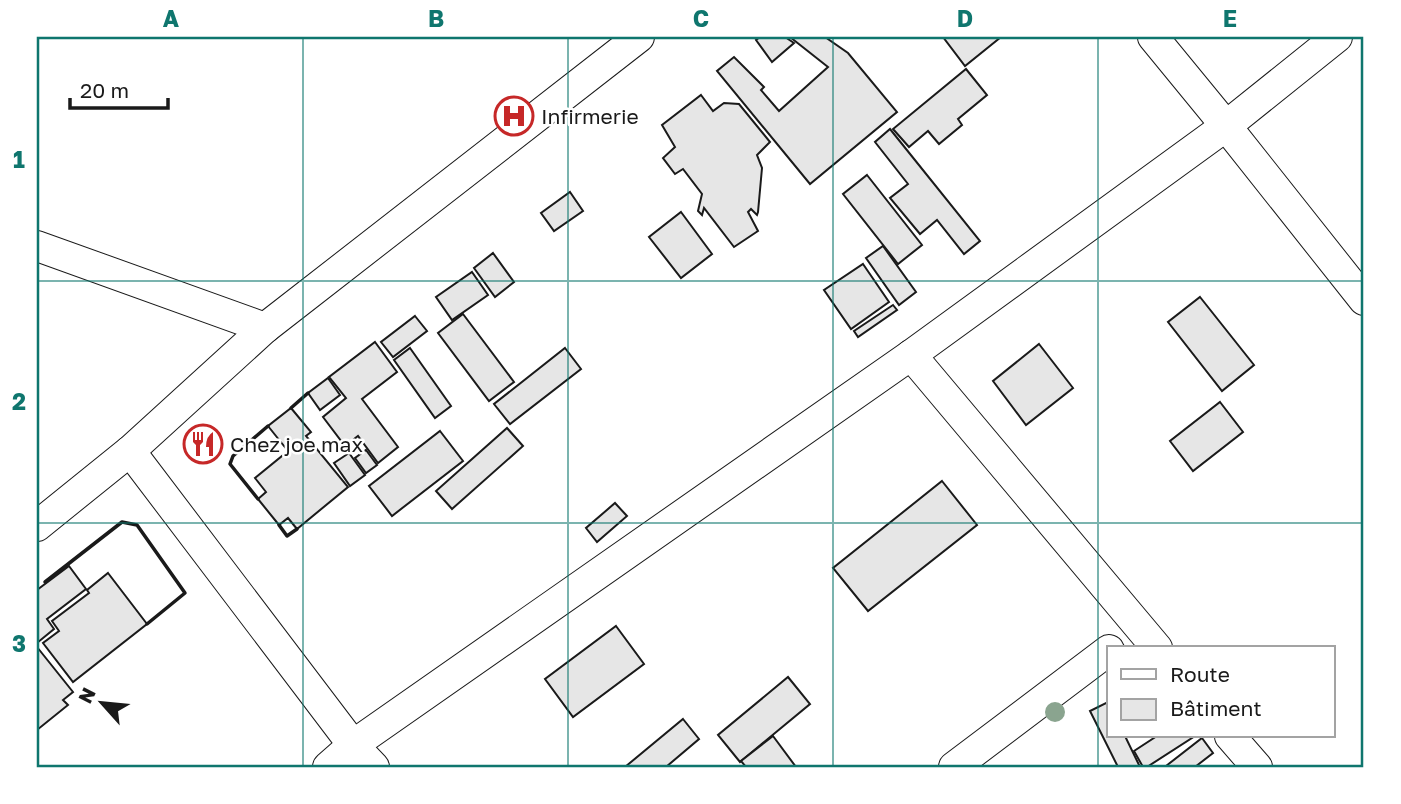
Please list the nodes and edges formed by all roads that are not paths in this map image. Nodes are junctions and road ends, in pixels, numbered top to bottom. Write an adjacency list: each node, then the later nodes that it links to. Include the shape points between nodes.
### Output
1 (1153, 37): 4 (street)
2 (1337, 37): 4 (street)
3 (626, 39): 7 (street)
4 (1226, 126): 6 (street); 8 (street)
5 (37, 246): 7 (street)
6 (1364, 300)
7 (265, 328): 9 (street)
8 (911, 355): 11 (street); 15 (street)
9 (130, 450): 10 (street); 15 (street)
10 (37, 526)
11 (1148, 638): 12 (street)
12 (1120, 646)
13 (1107, 651): 18 (street)
14 (1232, 738): 19 (street)
15 (353, 745): 16 (street); 17 (street)
16 (328, 767)
17 (374, 767)
18 (954, 767)
19 (1256, 767)

